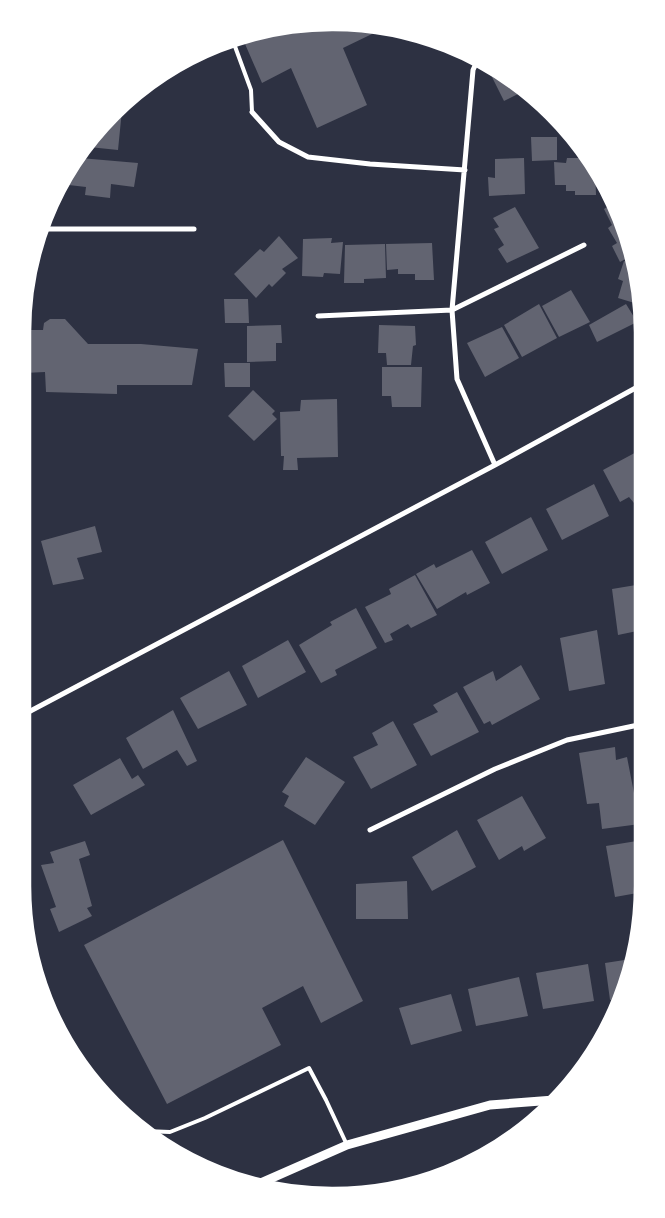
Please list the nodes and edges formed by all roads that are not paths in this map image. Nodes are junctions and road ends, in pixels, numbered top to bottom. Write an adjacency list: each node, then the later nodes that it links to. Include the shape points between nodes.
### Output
1 (235, 46): 3 (lane, via 251,90)
2 (475, 66): 4 (street)
3 (252, 112): 4 (street, via 279,142 308,157)
4 (464, 170): 8 (street)
5 (48, 229): 6 (street)
6 (194, 229)
7 (584, 245): 8 (street)
8 (452, 310): 9 (street); 11 (street, via 456,379)
9 (318, 316)
10 (635, 388): 11 (street)
11 (495, 465): 12 (street)
12 (30, 712)
13 (635, 725): 14 (street, via 567,740 495,769)
14 (370, 830)
15 (544, 1101): 17 (street, via 490,1105)
16 (157, 1131): 17 (lane, via 170,1132 205,1118 309,1068)
17 (347, 1145): 18 (street)
18 (266, 1181)

